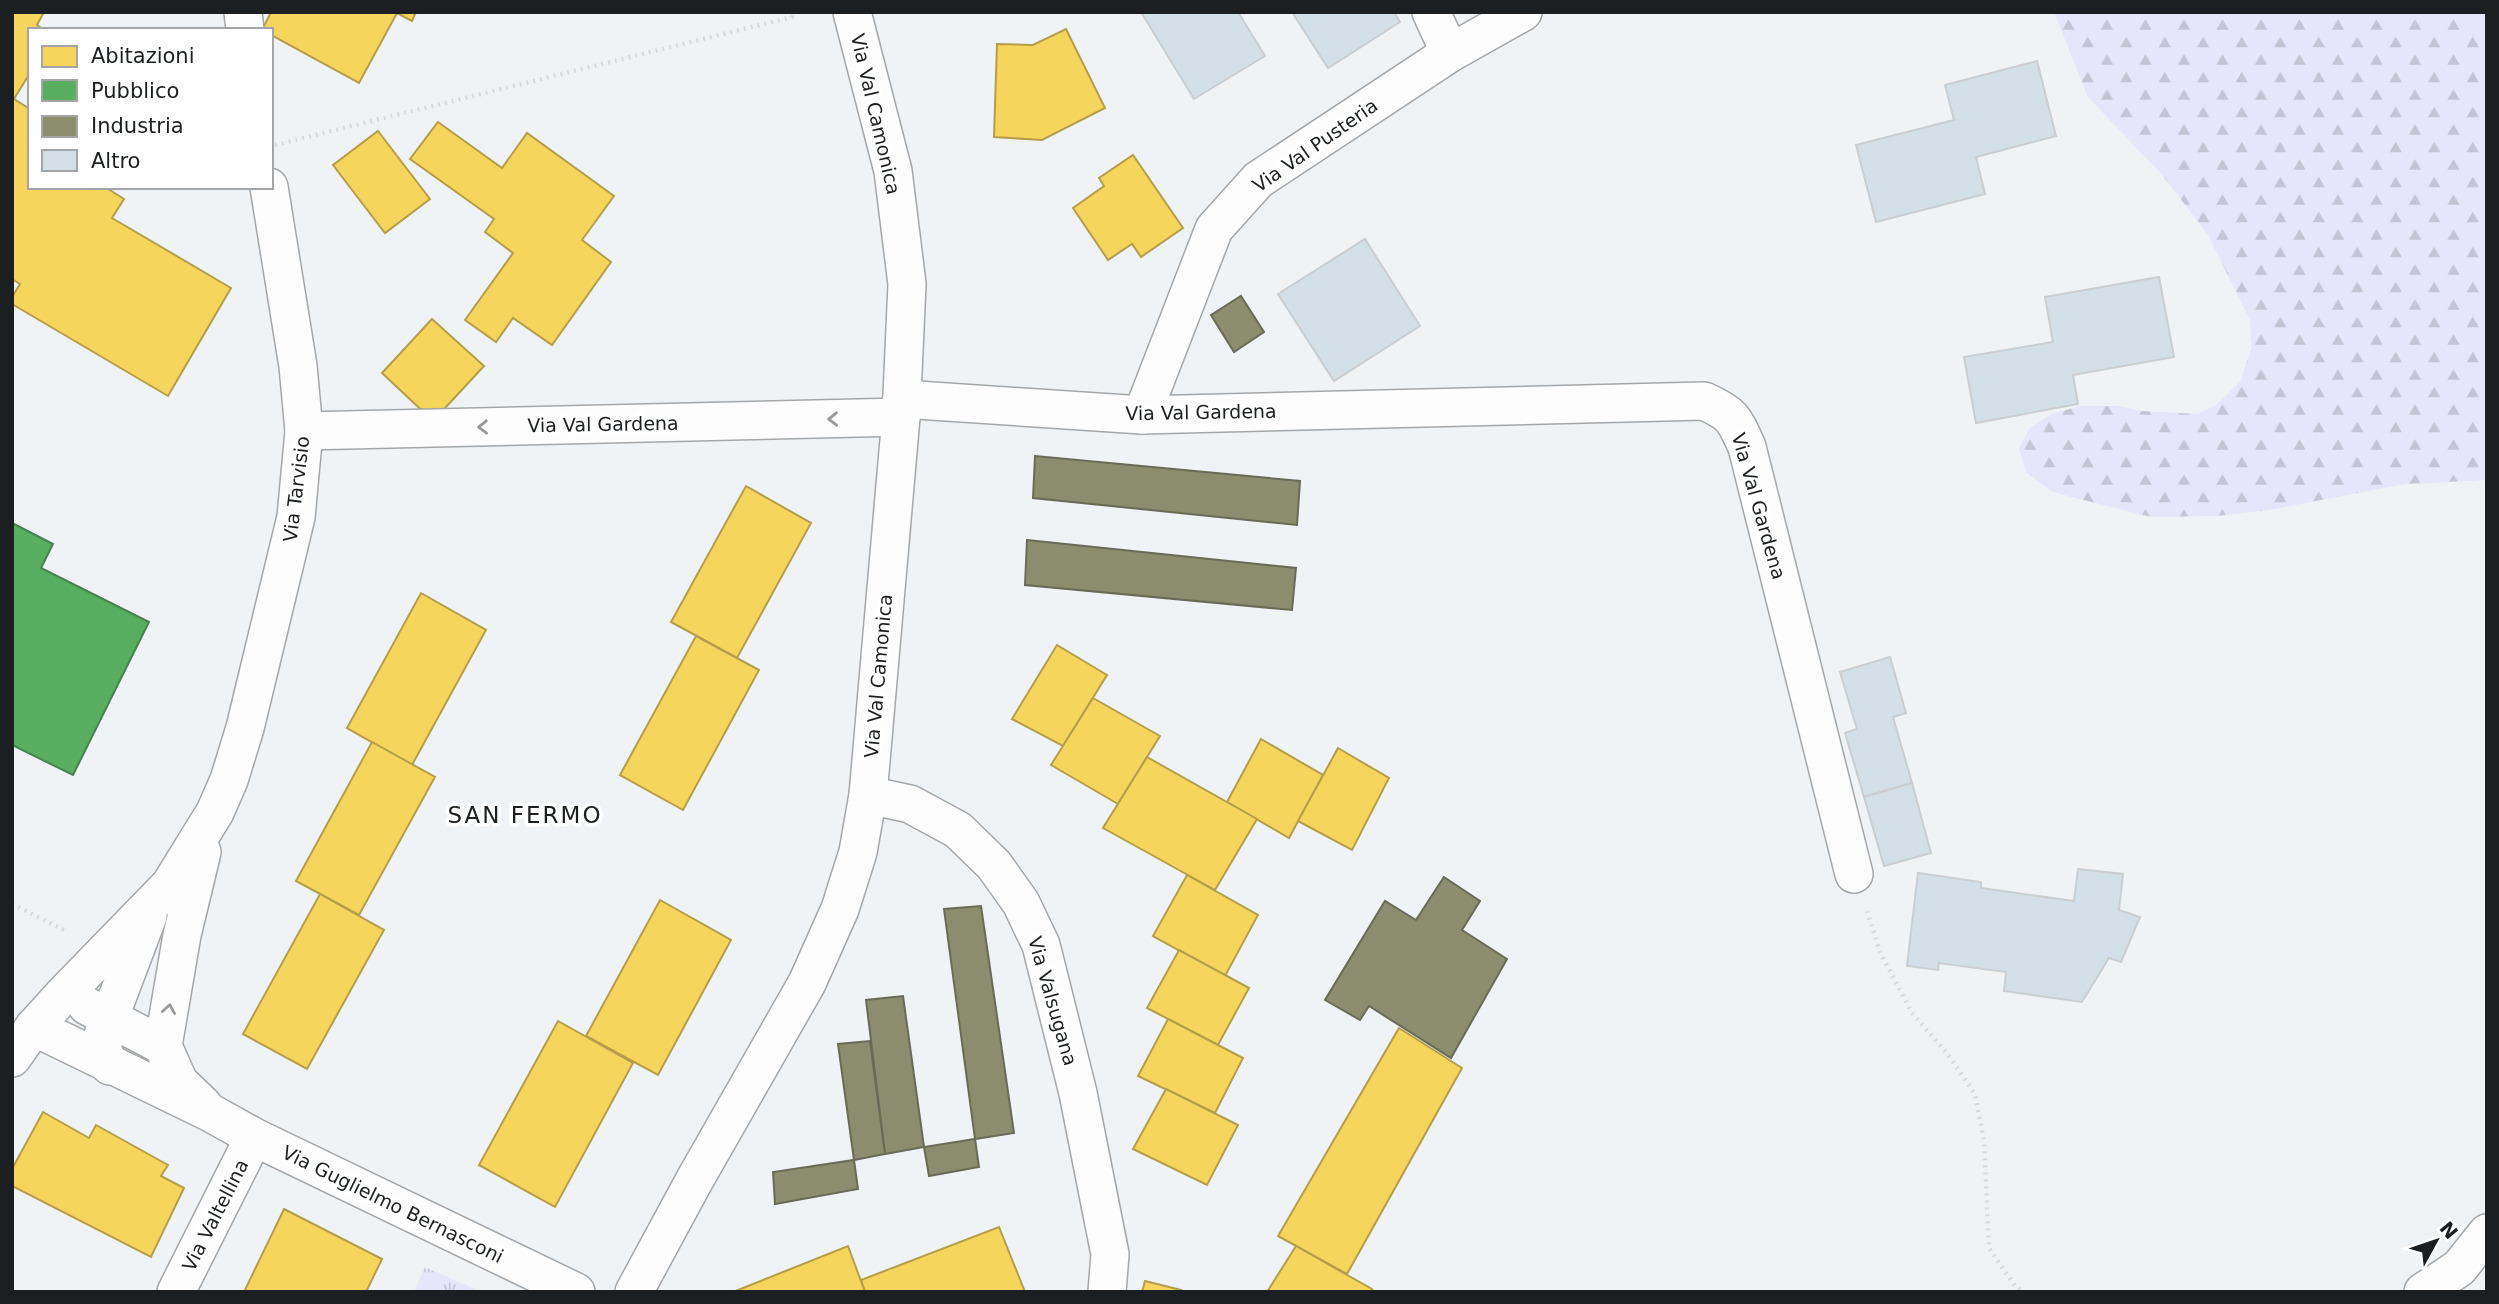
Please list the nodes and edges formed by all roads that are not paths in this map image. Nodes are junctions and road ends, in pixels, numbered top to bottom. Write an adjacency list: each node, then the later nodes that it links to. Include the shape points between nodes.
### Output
1 (852, 12): 6 (street, Via Val Camonica, via 893,171 907,284)
2 (1431, 12): 4 (street)
3 (1523, 12): 4 (street, Via Val Pusteria)
4 (1451, 53): 7 (street, Via Val Pusteria, via 1258,180 1214,229)
5 (269, 189): 8 (street, Via Tarvisio)
6 (902, 408): 7 (street, Via Val Gardena); 8 (street, Via Val Gardena, one-way to 8); 9 (street, Via Val Camonica)
7 (1142, 415): 11 (street, Via Val Gardena, via 1704,401 1727,411 1747,447)
8 (304, 431): 10 (street, Via Tarvisio, via 296,517 252,702 229,780)
9 (868, 795): 24 (street, Via Val Camonica, via 858,852 840,909 807,983); 25 (street, Via Valsugana, via 910,804 958,830 994,865 1021,902 1041,945 1078,1093 1110,1254)
10 (208, 823): 12 (street, Via Tarvisio); 16 (street, Via Tarvisio, one-way to 10)
11 (1854, 874)
12 (118, 956): 13 (street); 14 (street)
13 (64, 994): 14 (street); 15 (street)
14 (109, 1017): 16 (street); 18 (street, via 103,1051)
15 (34, 1027): 17 (street); 18 (street, Via Guglielmo Bernasconi)
16 (163, 1046): 19 (street, Via Guglielmo Bernasconi, via 179,1082)
17 (12, 1058)
18 (110, 1066): 19 (street, Via Guglielmo Bernasconi)
19 (211, 1113): 20 (street, Via Guglielmo Bernasconi)
20 (254, 1137): 22 (street, Via Valtellina); 23 (street, Via Guglielmo Bernasconi)
21 (2487, 1233): 26 (street, via 2459,1268)
22 (176, 1292)
23 (576, 1292)
24 (634, 1292)
25 (1107, 1292)
26 (2423, 1292)

